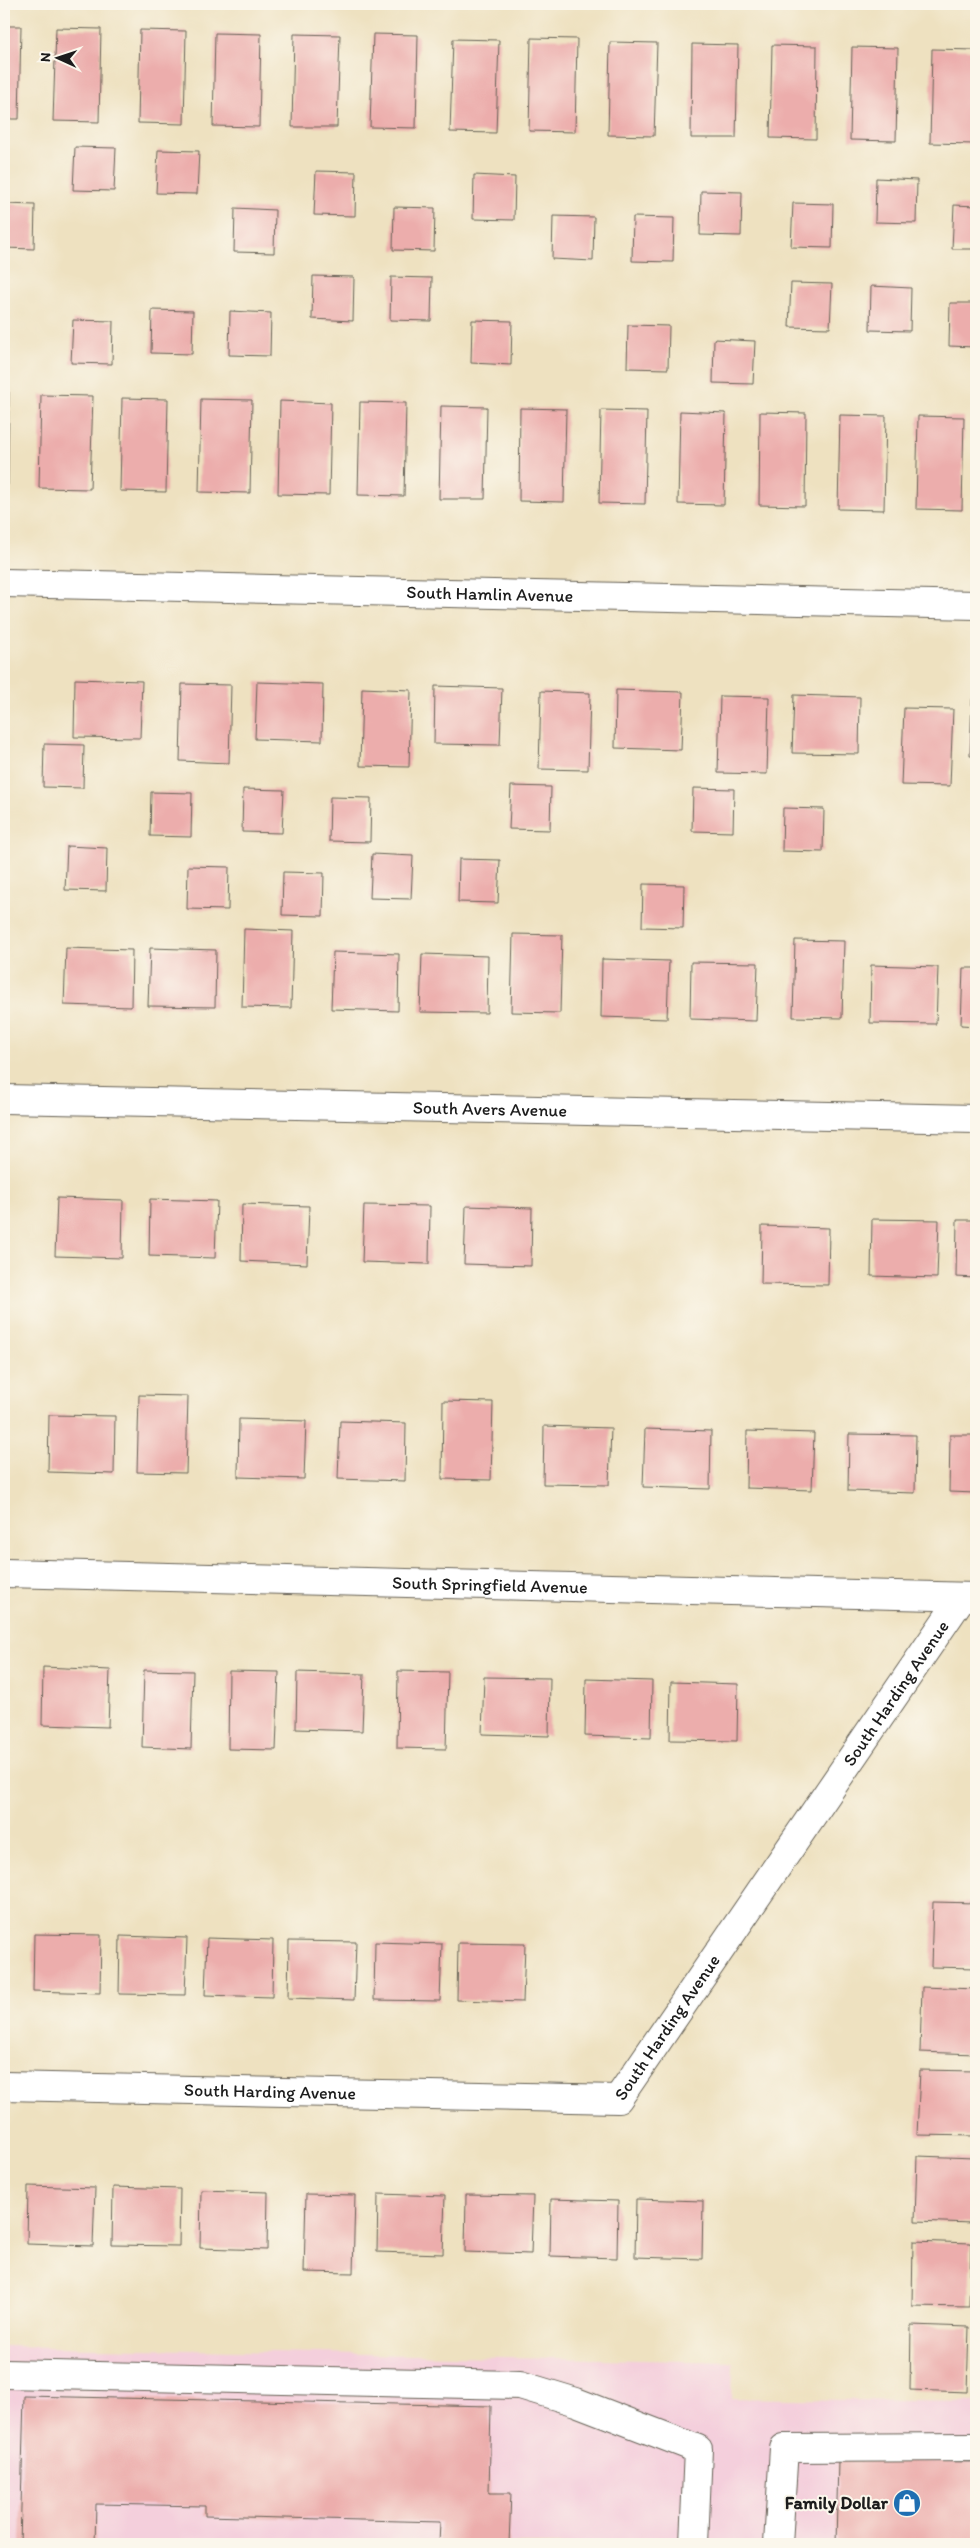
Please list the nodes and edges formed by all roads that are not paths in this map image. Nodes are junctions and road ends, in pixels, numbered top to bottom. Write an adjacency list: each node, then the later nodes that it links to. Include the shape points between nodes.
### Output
1 (4, 583): 2 (street, South Hamlin Avenue)
2 (976, 605)
3 (4, 1099): 4 (street, South Avers Avenue)
4 (976, 1119)
5 (4, 1573): 6 (street, South Springfield Avenue)
6 (969, 1597): 7 (street, South Harding Avenue, via 618,2099)
7 (4, 2086)
8 (4, 2374): 10 (street, via 520,2385 576,2402 698,2449)
9 (976, 2447): 11 (street, via 784,2448)
10 (694, 2544)
11 (778, 2544)

